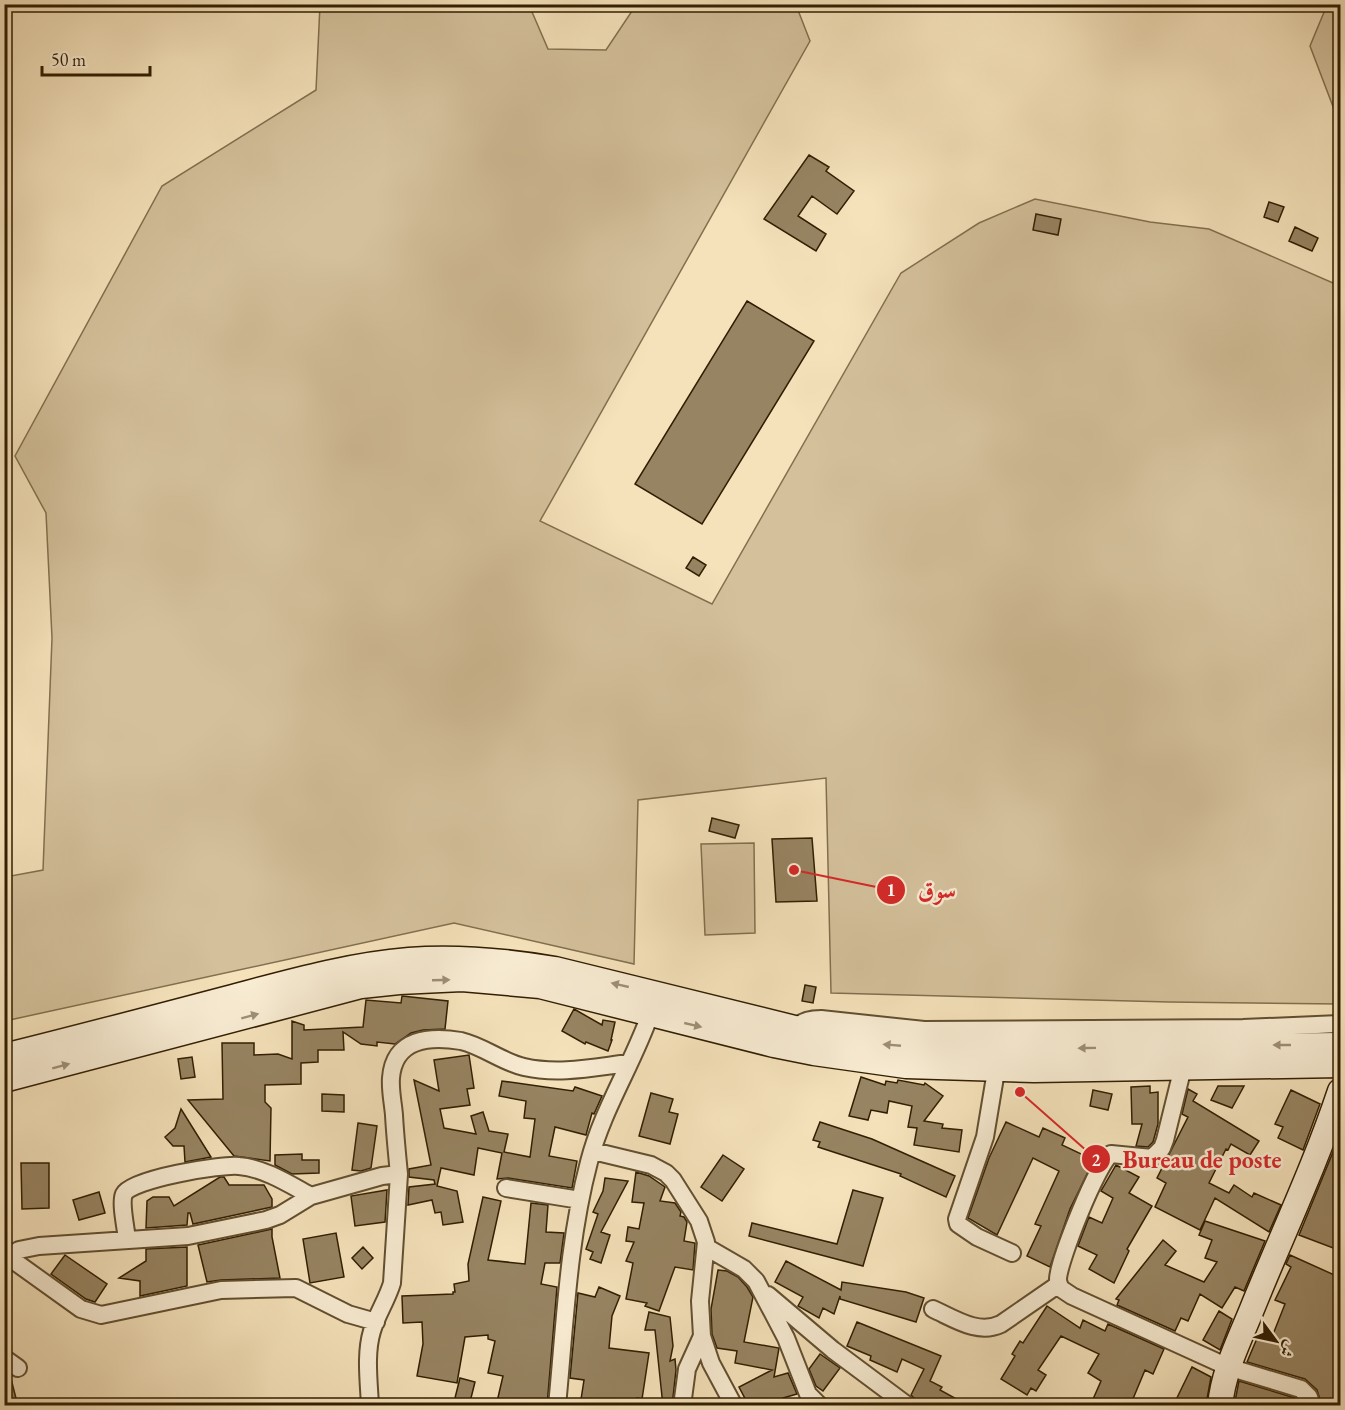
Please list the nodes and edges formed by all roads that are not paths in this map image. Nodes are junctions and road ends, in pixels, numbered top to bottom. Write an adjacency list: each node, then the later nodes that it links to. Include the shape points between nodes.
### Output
1 (654, 1004): 3 (main road); 5 (main road, one-way to 5, via 520,963 409,960 282,984); 7 (street); 10 (main road, one-way to 1, via 361,986 462,979)
2 (1341, 1024): 3 (street, via 924,1030 821,1019 806,1021)
3 (793, 1038): 6 (main road, via 906,1066)
4 (1341, 1045): 6 (main road, one-way to 6)
5 (4, 1056)
6 (998, 1060): 9 (main road); 19 (street, via 985,1137 957,1218 958,1224 977,1237)
7 (629, 1063): 12 (street); 13 (street, via 540,1070 517,1065 462,1041 415,1041 399,1057 391,1078)
8 (1341, 1065): 9 (main road)
9 (1183, 1067): 20 (street, via 1162,1148 1152,1158 1111,1154 1102,1163 1075,1228)
10 (4, 1080)
11 (1341, 1092): 25 (main road)
12 (593, 1151): 16 (street); 18 (street, via 651,1165 670,1175 699,1221)
13 (399, 1174): 15 (street); 23 (street, via 392,1283)
14 (506, 1188): 16 (street)
15 (311, 1196): 17 (street, via 266,1220 188,1236); 17 (street, via 278,1178 238,1166 149,1180 130,1187 124,1194)
16 (580, 1200): 27 (street)
17 (127, 1240): 23 (street, via 39,1246 19,1250 13,1257 91,1314 221,1290 296,1288 348,1314)
18 (705, 1247): 21 (street, via 744,1269); 24 (street, via 700,1301)
19 (1012, 1253)
20 (1059, 1284): 22 (street, via 991,1329 966,1324); 25 (street, via 1072,1296)
21 (762, 1290): 30 (street, via 808,1394); 31 (street)
22 (933, 1309)
23 (376, 1322): 26 (street, via 369,1344)
24 (702, 1336): 28 (street, via 687,1369); 29 (street, via 711,1363)
25 (1228, 1367): 32 (main road); 33 (street, via 1301,1389)
26 (370, 1406)
27 (557, 1406)
28 (682, 1406)
29 (734, 1406)
30 (820, 1406)
31 (908, 1406)
32 (1220, 1406)
33 (1312, 1406)

